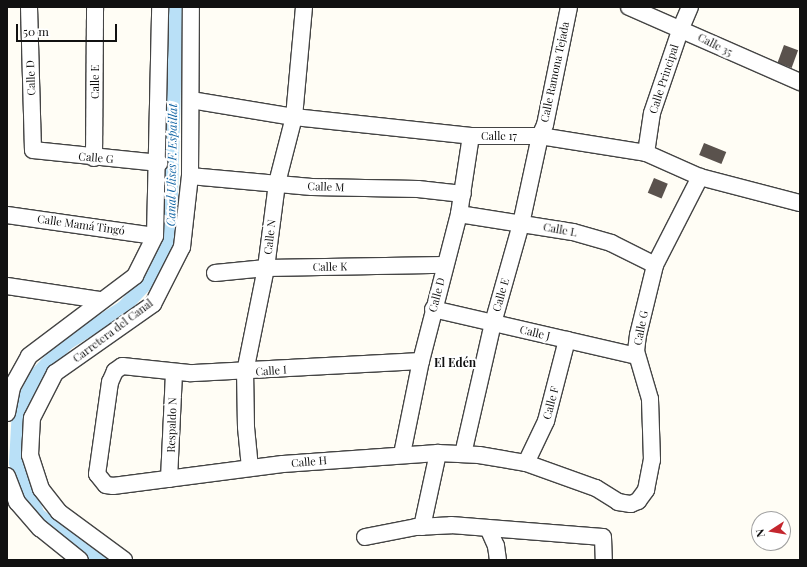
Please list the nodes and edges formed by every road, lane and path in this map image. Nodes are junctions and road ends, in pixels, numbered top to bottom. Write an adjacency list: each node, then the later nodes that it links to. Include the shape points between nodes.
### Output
1 (29, 7): 15 (street, Calle D)
2 (95, 7): 17 (street, Calle E)
3 (160, 7): 18 (street)
4 (191, 7): 11 (street, Carretera del Canal)
5 (304, 7): 12 (street, Calle N)
6 (569, 7): 14 (street, Calle Ramona Tejada, via 545,125)
7 (629, 7): 9 (street, Calle 35)
8 (690, 7): 9 (street, Calle Principal)
9 (681, 28): 10 (street, Calle 35, via 742,58); 16 (street, Calle Principal, via 652,113)
10 (800, 82)
11 (191, 100): 12 (street, Calle 17); 19 (street, Carretera del Canal)
12 (294, 117): 13 (street, Calle 17); 21 (street, Calle N)
13 (471, 136): 14 (street, Calle 17); 22 (street, Calle D)
14 (540, 136): 16 (street, Calle 17); 26 (street, Calle E)
15 (33, 150): 17 (street, Calle G)
16 (646, 154): 20 (street, Calle 17)
17 (94, 158): 18 (street, Calle G)
18 (159, 163): 27 (street)
19 (190, 176): 21 (street, Calle M); 56 (street, Carretera del Canal, via 182,247 153,304 55,373 32,418 30,455 41,490 59,512)
20 (700, 177): 23 (street, Calle 17); 29 (street, Calle G)
21 (277, 183): 22 (street, Calle M, via 312,188 418,189); 30 (street, Calle N)
22 (463, 194): 24 (street, Calle D)
23 (800, 203)
24 (459, 214): 26 (street, Calle L); 28 (street, Calle D)
25 (7, 215): 27 (street, Calle Mamá Tingó)
26 (521, 224): 29 (street, Calle L, via 573,232 611,243); 35 (street, Calle E)
27 (155, 236): 33 (street, via 135,276)
28 (445, 265): 30 (street, Calle K); 34 (street, Calle D)
29 (655, 265): 37 (street, Calle G, via 638,336)
30 (266, 268): 31 (street, Calle K); 41 (street, Calle N)
31 (215, 274)
32 (7, 286): 33 (street)
33 (101, 300): 42 (street, via 29,356)
34 (433, 309): 35 (street, Calle J); 38 (street, Calle D)
35 (493, 323): 36 (street, Calle J); 46 (street, Calle E)
36 (567, 340): 37 (street, Calle J); 47 (street, Calle F, via 546,421)
37 (638, 356): 51 (street, Calle G, via 650,398 652,460 646,490 638,501)
38 (420, 361): 41 (street, Calle I); 45 (street, Calle D)
39 (122, 366): 40 (street, Calle I); 50 (street, Calle H, via 115,371 110,382 97,474 101,481 112,486)
40 (174, 372): 41 (street, Calle I); 50 (street, Respaldo N)
41 (245, 372): 48 (street, Calle N)
42 (9, 386): 43 (street)
43 (7, 413)
44 (438, 453): 45 (street, Calle H); 46 (street, Calle H); 52 (street)
45 (402, 454): 48 (street, Calle H)
46 (463, 454): 47 (street, Calle H)
47 (526, 463): 51 (street, Calle H, via 596,488 618,502)
48 (250, 468): 50 (street, Calle H)
49 (7, 476): 55 (street, via 17,502 40,528)
50 (169, 479)
51 (631, 504)
52 (422, 527): 53 (street, via 451,525); 54 (street)
53 (488, 528): 57 (street, via 496,546); 58 (street, via 603,537)
54 (365, 537)
55 (80, 560)
56 (124, 560)
57 (498, 560)
58 (604, 560)

